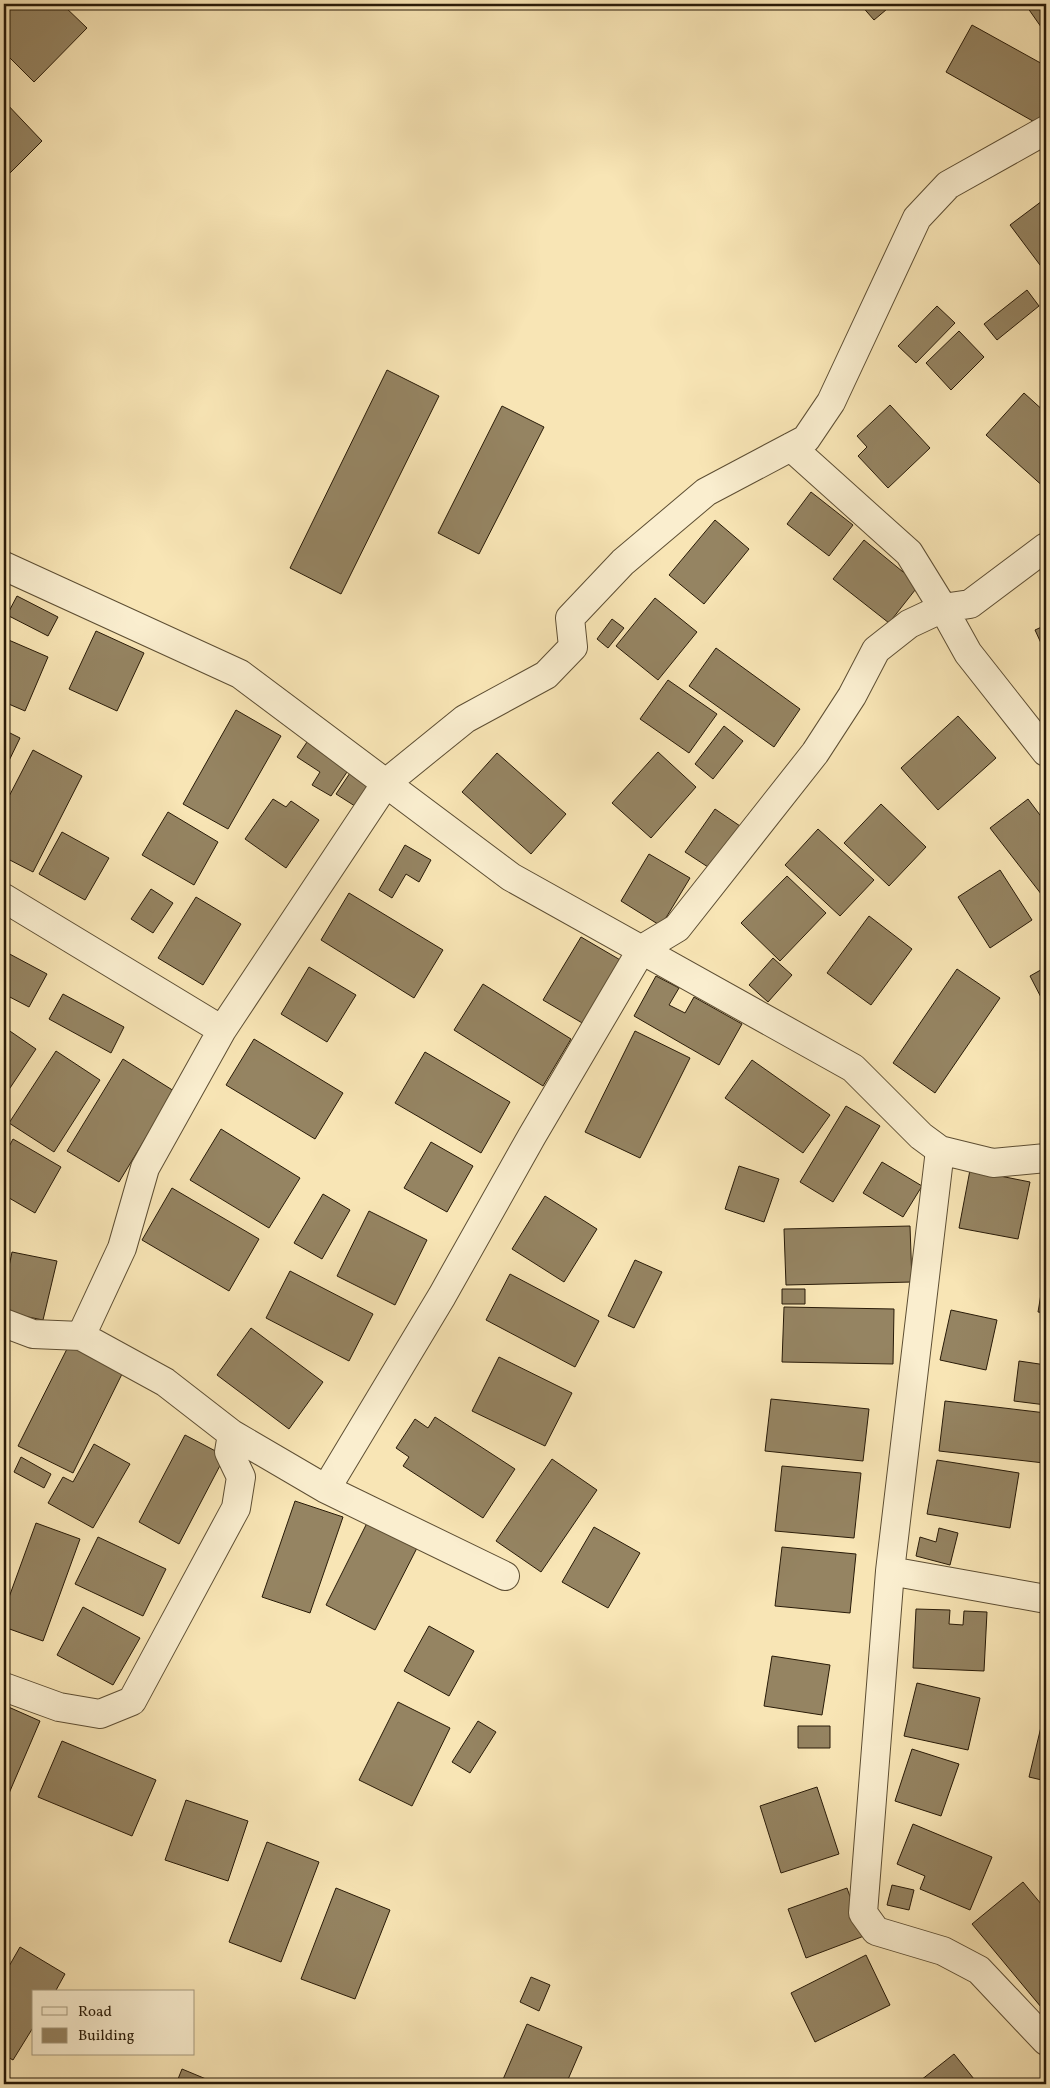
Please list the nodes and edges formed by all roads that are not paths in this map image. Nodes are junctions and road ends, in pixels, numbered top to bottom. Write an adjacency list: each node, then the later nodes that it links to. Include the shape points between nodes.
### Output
1 (1046, 130): 2 (street, via 948,185 917,218 831,402 806,439)
2 (791, 447): 6 (street, via 909,553); 9 (street, via 706,492 623,562 570,618 573,647 546,675 465,719)
3 (1046, 547): 5 (street)
4 (4, 566): 9 (street, via 240,674)
5 (970, 604): 6 (street); 7 (street)
6 (943, 608): 7 (street); 11 (street, via 909,624 876,650 852,696 815,753 677,928)
7 (968, 653): 8 (street)
8 (1046, 752)
9 (386, 782): 11 (street, via 511,877); 12 (street)
10 (4, 898): 12 (street)
11 (642, 949): 13 (street, via 853,1068 921,1136); 18 (street, via 442,1296)
12 (222, 1030): 16 (street, via 145,1168 122,1248)
13 (940, 1150): 14 (street, via 992,1163); 19 (street)
14 (1046, 1158)
15 (4, 1323): 16 (street, via 33,1334)
16 (81, 1336): 17 (street, via 165,1382)
17 (232, 1434): 18 (street); 22 (street, via 229,1452 241,1477 236,1508 132,1701 100,1714 59,1707)
18 (326, 1489): 20 (street)
19 (890, 1571): 21 (street); 23 (street, via 863,1913 876,1931 943,1952 978,1970)
20 (505, 1576)
21 (1046, 1599)
22 (4, 1687)
23 (1046, 2041)

